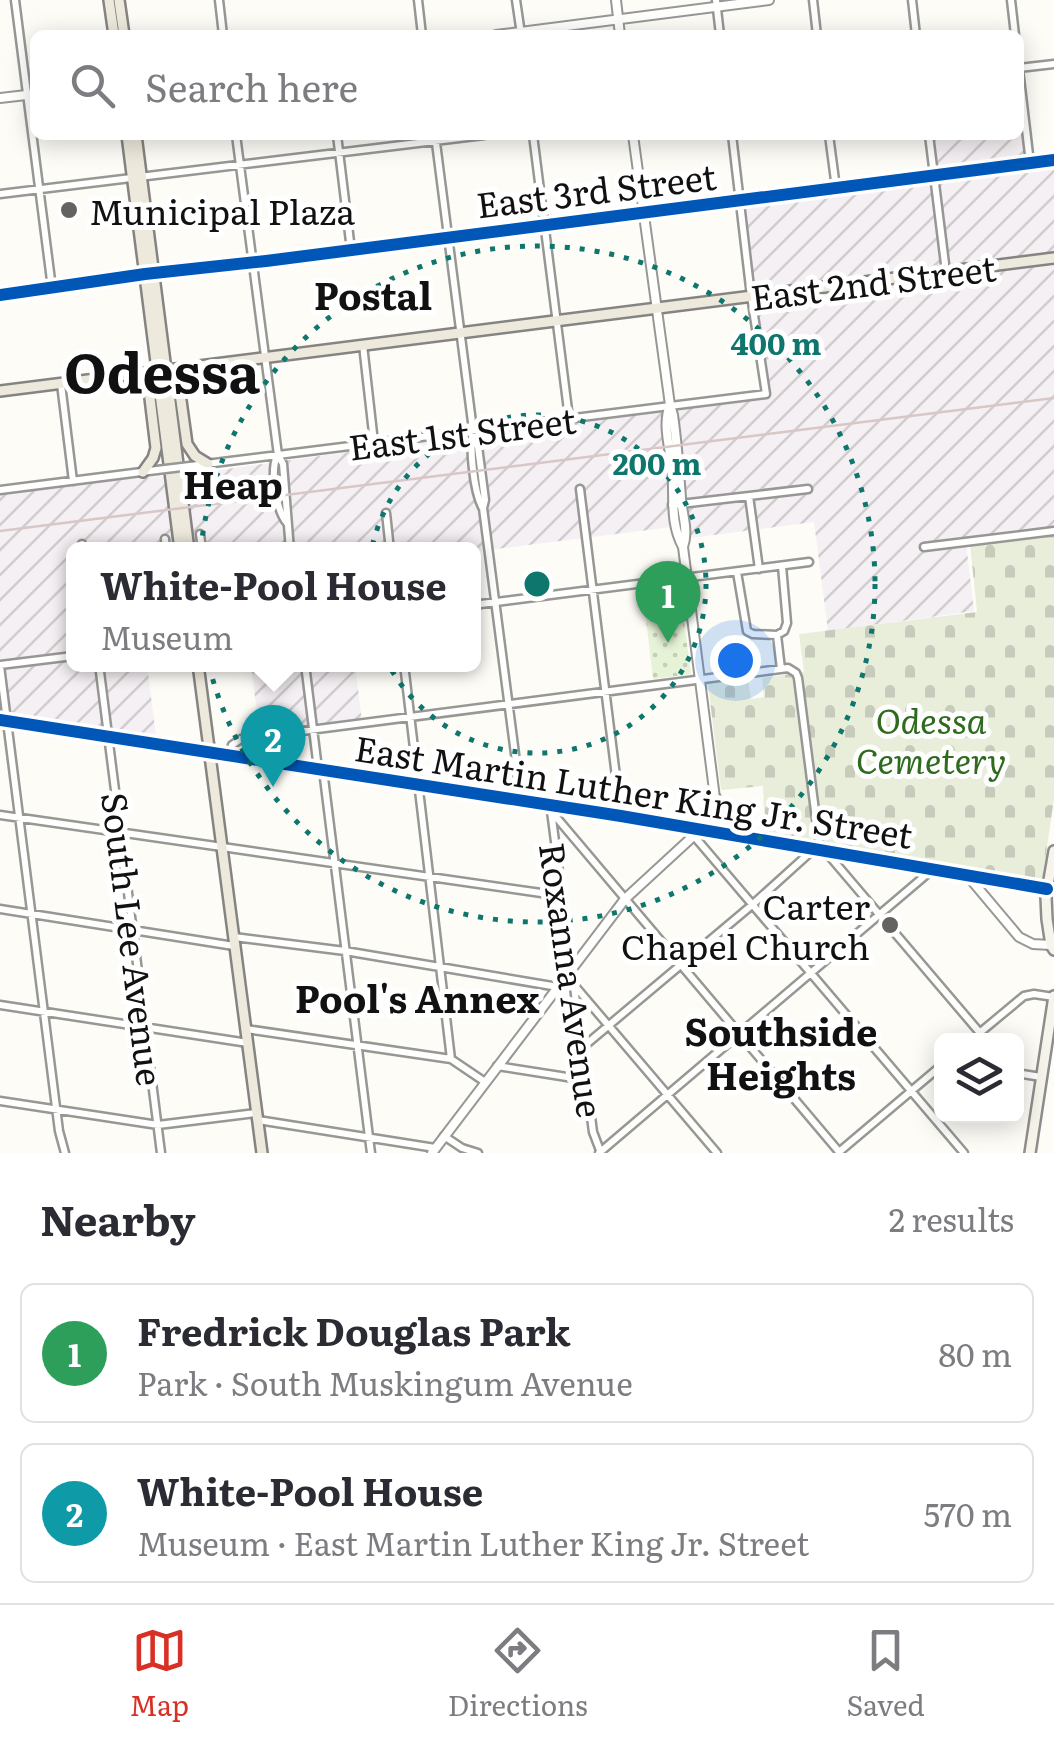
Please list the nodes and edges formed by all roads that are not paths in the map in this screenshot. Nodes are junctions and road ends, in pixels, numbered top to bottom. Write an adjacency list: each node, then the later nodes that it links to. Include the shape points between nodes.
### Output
1 (15, 0): 27 (street)
2 (110, 0): 14 (main road)
3 (119, 0): 15 (main road)
4 (219, 0): 16 (street)
5 (418, 0): 17 (street)
6 (516, 0): 18 (street)
7 (616, 0): 13 (street)
8 (769, 0): 12 (street)
9 (813, 0): 22 (street)
10 (912, 0): 23 (street)
11 (1011, 0): 24 (street)
12 (716, 3): 13 (street); 21 (street)
13 (618, 19): 19 (street); 20 (street)
14 (113, 30)
15 (123, 30)
16 (222, 30)
17 (421, 30)
18 (521, 30)
19 (542, 30)
20 (619, 30)
21 (719, 30)
22 (816, 30)
23 (915, 30)
24 (1014, 30)
25 (1054, 64): 26 (street)
26 (1024, 68)
27 (30, 88)
28 (30, 94): 29 (street)
29 (0, 98)
30 (1024, 112): 45 (street)
31 (35, 140): 50 (street)
32 (128, 140): 48 (main road)
33 (136, 140): 48 (main road)
34 (237, 140): 46 (street)
35 (338, 140): 43 (street)
36 (423, 140): 43 (street)
37 (436, 140): 55 (street)
38 (535, 140): 54 (street)
39 (634, 140): 53 (street)
40 (733, 140): 52 (street)
41 (831, 140): 49 (street)
42 (930, 140): 47 (street)
43 (339, 153): 46 (street); 56 (street)
44 (1054, 160): 45 (street, East 3rd Street)
45 (1030, 163): 47 (street, East 3rd Street)
46 (241, 166): 48 (street); 58 (street)
47 (934, 174): 49 (street, East 3rd Street); 59 (street)
48 (137, 178): 50 (street); 60 (main road)
49 (836, 188): 52 (street, East 3rd Street)
50 (39, 189): 51 (street); 61 (street)
51 (0, 194)
52 (740, 201): 53 (street, East 3rd Street); 63 (street)
53 (643, 214): 54 (street, East 3rd Street); 64 (street)
54 (545, 226): 55 (street, East 3rd Street); 65 (street)
55 (448, 238): 56 (street, East 3rd Street); 66 (street)
56 (351, 250): 58 (street, East 3rd Street)
57 (1054, 258): 59 (main road, East 2nd Street)
58 (253, 263): 60 (street, East 3rd Street); 68 (street)
59 (946, 272): 63 (main road, East 2nd Street)
60 (149, 274): 61 (street, East 3rd Street); 70 (main road)
61 (52, 288): 62 (street, East 3rd Street)
62 (0, 295)
63 (751, 296): 64 (main road, East 2nd Street); 74 (street, East 1st Street, via 766,394)
64 (657, 308): 65 (main road, East 2nd Street); 74 (street)
65 (558, 320): 66 (main road, East 2nd Street); 75 (street)
66 (461, 332): 67 (main road, East 2nd Street); 76 (street)
67 (363, 344): 68 (main road, East 2nd Street); 77 (street)
68 (266, 358): 69 (main road, East 2nd Street); 78 (street)
69 (189, 368): 70 (main road, East 2nd Street); 79 (main road, via 179,389 187,444)
70 (161, 371): 71 (main road, East 2nd Street); 80 (main road)
71 (130, 376): 72 (main road, East 2nd Street); 81 (main road, via 149,394 156,448)
72 (61, 384): 73 (main road, East 2nd Street); 82 (street)
73 (0, 391)
74 (670, 405): 75 (street, East 1st Street); 87 (street)
75 (569, 418): 76 (street, East 1st Street)
76 (473, 430): 77 (street, East 1st Street); 103 (street)
77 (374, 442): 78 (street, East 1st Street)
78 (278, 455): 79 (street, East 1st Street); 94 (street, via 273,465)
79 (208, 464): 81 (street, East 1st Street, bridge)
80 (173, 466): 91 (main road); 92 (main road)
81 (143, 472): 82 (street, East 1st Street)
82 (74, 481): 85 (street, East 1st Street)
83 (580, 489): 102 (street)
84 (808, 489): 86 (street)
85 (0, 490)
86 (749, 496): 87 (street); 99 (street)
87 (677, 505): 101 (street)
88 (386, 513): 95 (street)
89 (1054, 531): 96 (street)
90 (200, 534): 93 (street)
91 (179, 542)
92 (187, 542)
93 (201, 542)
94 (289, 542)
95 (389, 542)
96 (924, 547)
97 (809, 562): 98 (street)
98 (782, 566): 99 (street); 105 (street, via 787,624)
99 (759, 569): 100 (street)
100 (737, 572): 101 (street); 105 (street, via 746,631)
101 (688, 578): 102 (street); 113 (street)
102 (592, 590): 103 (street); 114 (street)
103 (495, 602): 104 (street); 115 (street)
104 (481, 604)
105 (777, 635): 108 (street)
106 (66, 657): 107 (street)
107 (0, 666): 117 (street)
108 (781, 669): 113 (street); 134 (street, via 798,678)
109 (99, 672): 119 (street, South Lee Avenue)
110 (199, 672): 120 (main road)
111 (306, 672): 118 (street)
112 (405, 672): 116 (street)
113 (701, 680): 114 (street); 124 (street)
114 (605, 692): 115 (street); 128 (street)
115 (508, 704): 116 (street); 125 (street)
116 (410, 716): 118 (street); 123 (street)
117 (4, 720): 119 (street, East Martin Luther King Jr. Street); 129 (street)
118 (313, 728): 121 (street, via 241,739); 122 (street)
119 (108, 736): 120 (street, East Martin Luther King Jr. Street); 131 (street, South Lee Avenue)
120 (210, 752): 121 (street, East Martin Luther King Jr. Street); 133 (main road)
121 (229, 756): 122 (street, East Martin Luther King Jr. Street)
122 (320, 770): 123 (street, East Martin Luther King Jr. Street); 136 (street)
123 (418, 785): 125 (street, East Martin Luther King Jr. Street); 138 (street)
124 (714, 798): 130 (street); 132 (main road)
125 (520, 800): 126 (street, East Martin Luther King Jr. Street)
126 (551, 808): 128 (street, East Martin Luther King Jr. Street); 141 (street, Roxanna Avenue); 142 (street)
127 (0, 815): 129 (street)
128 (621, 816): 130 (street, East Martin Luther King Jr. Street)
129 (20, 818): 131 (street); 145 (street)
130 (697, 833): 132 (street, East Martin Luther King Jr. Street); 142 (street); 143 (street)
131 (120, 834): 133 (street); 147 (street, South Lee Avenue)
132 (726, 834): 134 (street, East Martin Luther King Jr. Street)
133 (224, 848): 136 (street); 148 (main road)
134 (820, 850): 137 (street, East Martin Luther King Jr. Street); 143 (street); 146 (street)
135 (1054, 851): 140 (main road)
136 (334, 862): 138 (street); 150 (street)
137 (932, 869): 139 (street, East Martin Luther King Jr. Street); 146 (street)
138 (428, 875): 141 (street); 152 (street)
139 (967, 875): 140 (street, East Martin Luther King Jr. Street); 149 (street, via 1018,937)
140 (1048, 890): 149 (main road)
141 (562, 896): 153 (street, Roxanna Avenue)
142 (625, 898): 151 (street); 153 (street)
143 (752, 904): 151 (street); 154 (street)
144 (0, 909): 145 (street)
145 (32, 914): 147 (street); 159 (street)
146 (879, 914): 154 (street); 163 (street)
147 (133, 930): 148 (street); 161 (street, South Lee Avenue)
148 (235, 941): 150 (street); 162 (main road)
149 (1053, 946)
150 (345, 951): 152 (street); 166 (street)
151 (681, 964): 160 (street); 164 (street)
152 (440, 966): 156 (street); 168 (street)
153 (572, 969): 155 (street, Roxanna Avenue); 156 (street)
154 (810, 973): 164 (street); 175 (street)
155 (574, 984): 160 (street); 167 (street, Roxanna Avenue)
156 (558, 987): 169 (street)
157 (1054, 997): 163 (street, via 1024,996); 172 (main road)
158 (0, 1006): 159 (street)
159 (45, 1012): 161 (street); 178 (street)
160 (608, 1025): 167 (street); 176 (street)
161 (145, 1028): 165 (street); 180 (street, South Lee Avenue)
162 (246, 1029): 165 (main road); 166 (street)
163 (980, 1033)
164 (740, 1034): 176 (street); 185 (street)
165 (248, 1043): 179 (main road)
166 (356, 1045): 168 (street); 182 (street)
167 (582, 1048): 173 (street, Roxanna Avenue)
168 (452, 1059): 174 (street)
169 (497, 1066): 173 (street); 174 (street)
170 (934, 1072): 175 (street)
171 (1024, 1074): 172 (street)
172 (1042, 1077): 194 (main road)
173 (586, 1080): 191 (street, Roxanna Avenue)
174 (485, 1082): 181 (street)
175 (911, 1091): 185 (street); 193 (street)
176 (668, 1095): 191 (street); 192 (street)
177 (0, 1101): 178 (street)
178 (57, 1109): 180 (street); 186 (street)
179 (257, 1116): 180 (street); 182 (street); 188 (main road)
180 (158, 1125): 187 (street, South Lee Avenue)
181 (444, 1136): 183 (street); 184 (street)
182 (368, 1137): 183 (street); 189 (street)
183 (433, 1150)
184 (463, 1151): 190 (street)
185 (839, 1152)
186 (65, 1153)
187 (161, 1153)
188 (262, 1153)
189 (371, 1153)
190 (478, 1153)
191 (600, 1153)
192 (717, 1153)
193 (964, 1153)
194 (1030, 1153)

